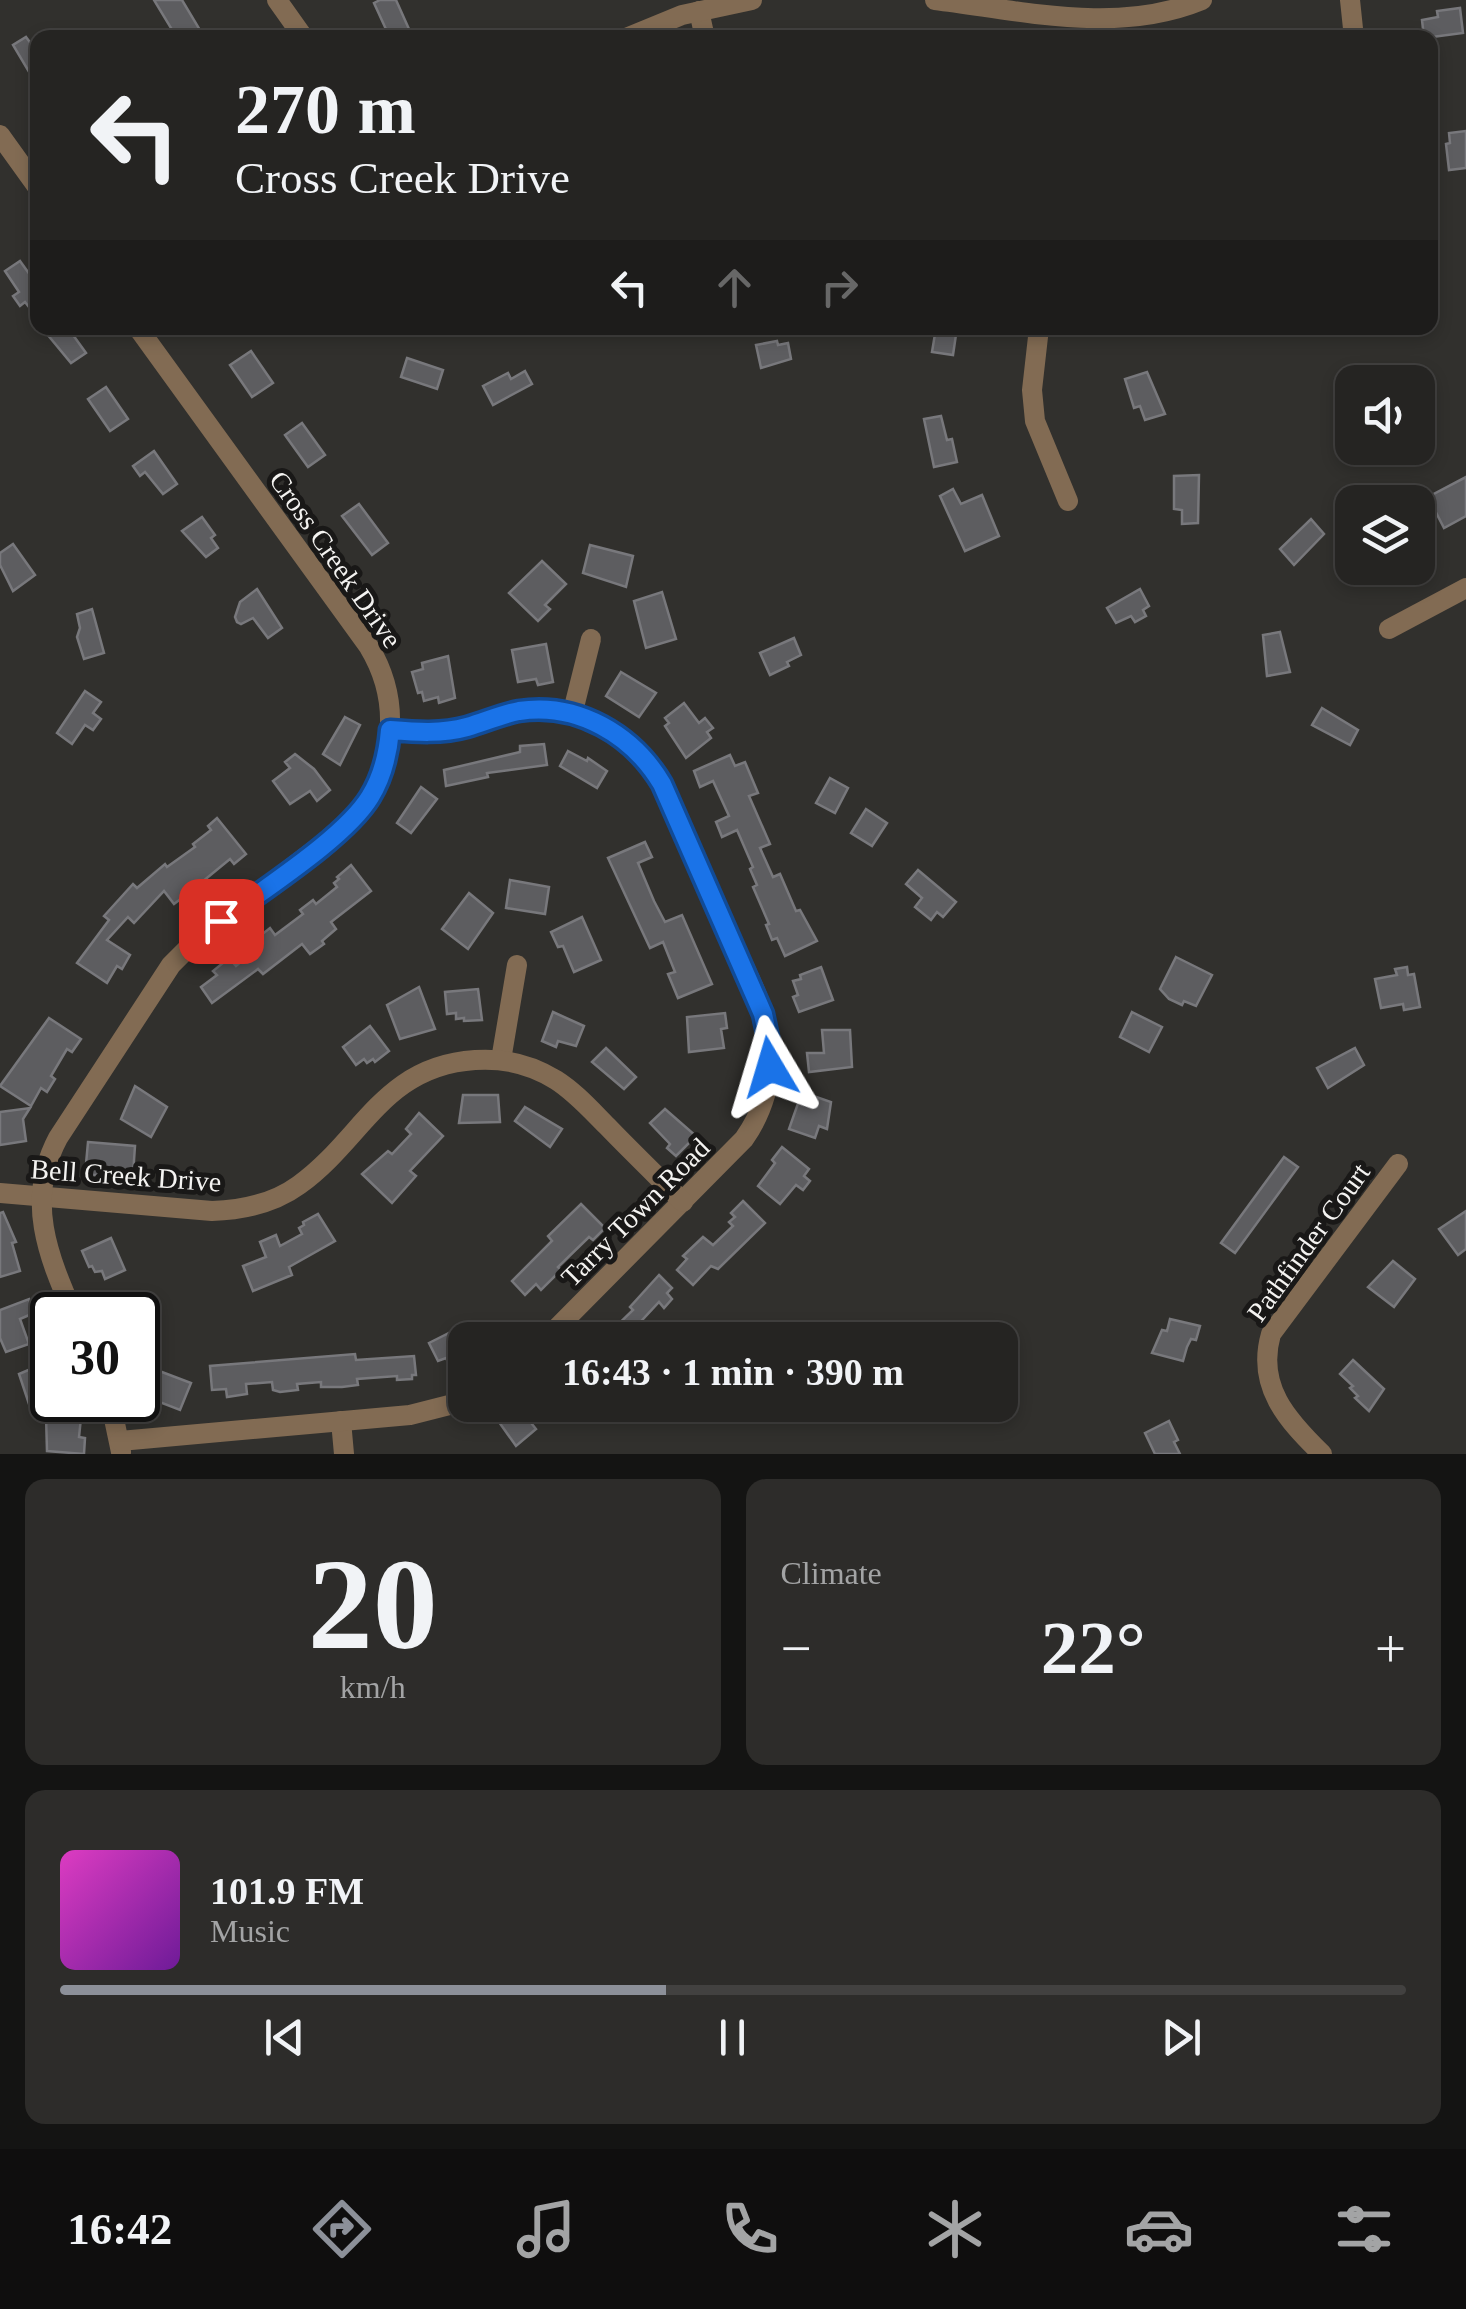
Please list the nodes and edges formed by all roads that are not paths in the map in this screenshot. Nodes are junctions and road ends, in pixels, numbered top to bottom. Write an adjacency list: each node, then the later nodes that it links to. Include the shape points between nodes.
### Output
1 (277, 0): 8 (street)
2 (752, 0): 6 (street)
3 (936, 0): 7 (street)
4 (1202, 0): 7 (street)
5 (1350, 0): 11 (street)
6 (699, 11): 9 (street); 10 (street)
7 (1076, 28)
8 (295, 30)
9 (643, 30)
10 (703, 30)
11 (1353, 30)
12 (0, 135): 13 (street)
13 (30, 177)
14 (143, 335): 21 (street, Cross Creek Drive, via 369,647 386,687)
15 (1037, 335): 16 (street, via 1035,422)
16 (1068, 501)
17 (1466, 588): 18 (street)
18 (1389, 629)
19 (591, 638): 20 (street)
20 (572, 715): 21 (street, Tarry Town Road, via 522,711 446,731); 27 (street, Tarry Town Road, via 611,730 651,766 768,1030 768,1084 752,1127)
21 (390, 730): 26 (street, Cross Creek Drive, via 378,781 355,816 164,973 58,1138)
22 (517, 965): 23 (street)
23 (501, 1060): 26 (street, Bell Creek Drive, via 462,1061 412,1079 380,1102 300,1185 260,1204 212,1211); 27 (street, Bell Creek Drive, via 539,1070 570,1090)
24 (1398, 1164): 35 (street, Pathfinder Court, via 1271,1334 1266,1354 1273,1394)
25 (0, 1193): 26 (street, Bell Creek Drive)
26 (40, 1196): 28 (street, Cross Creek Drive, via 44,1242)
27 (683, 1202): 29 (street, Tarry Town Road)
28 (65, 1292)
29 (564, 1322)
30 (448, 1406): 32 (street)
31 (115, 1422): 33 (street)
32 (341, 1422): 33 (street); 34 (street)
33 (120, 1448)
34 (344, 1454)
35 (1322, 1454)

